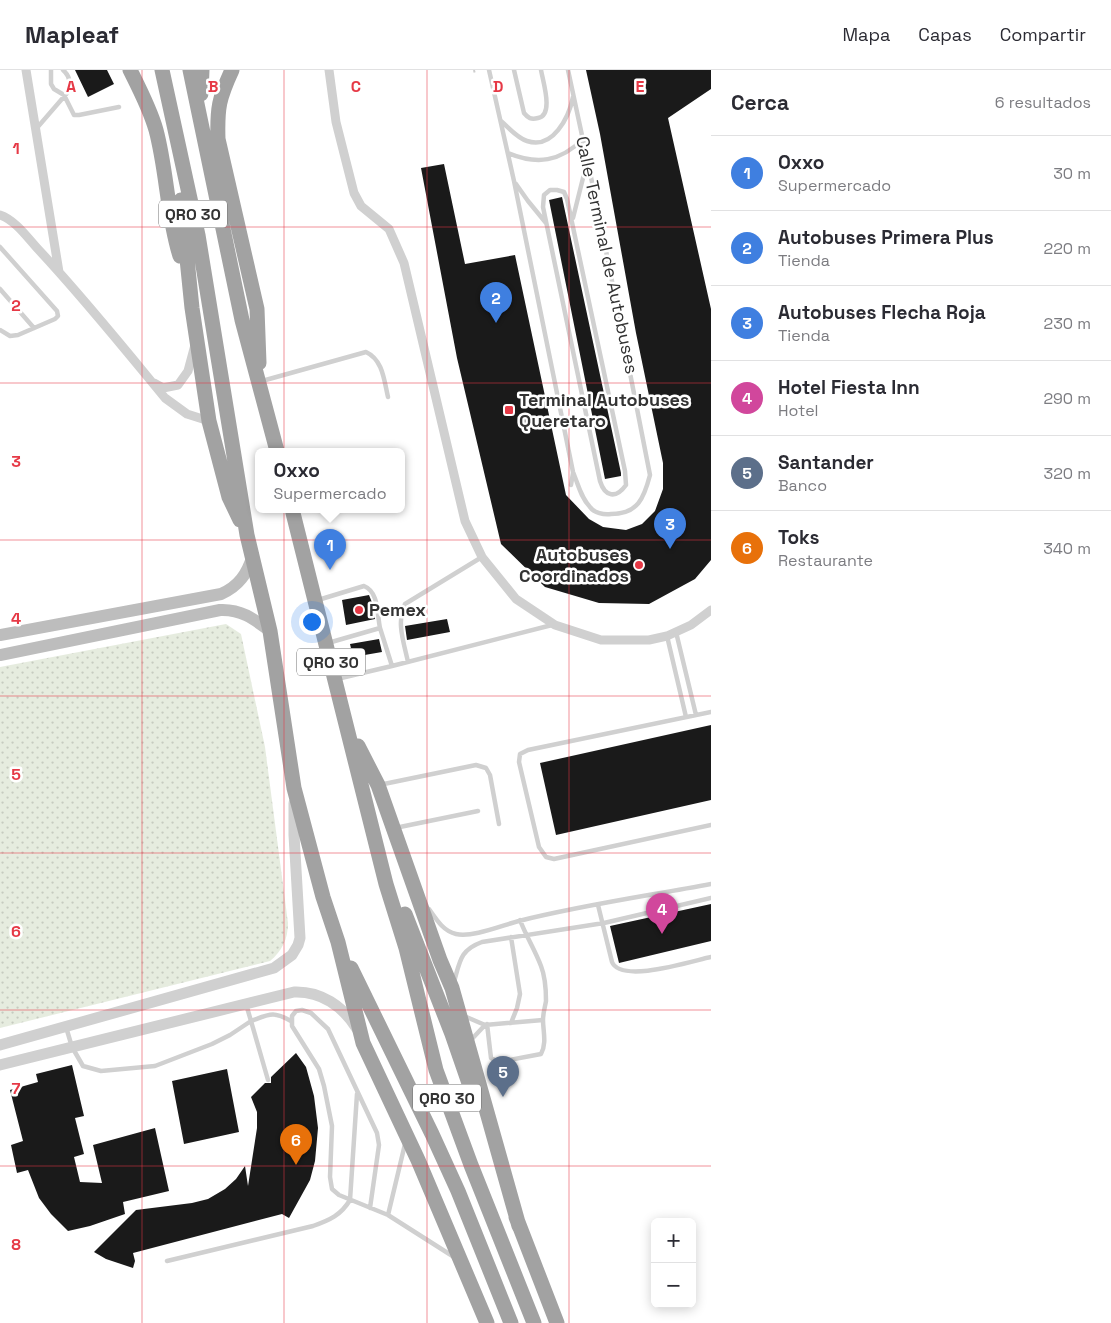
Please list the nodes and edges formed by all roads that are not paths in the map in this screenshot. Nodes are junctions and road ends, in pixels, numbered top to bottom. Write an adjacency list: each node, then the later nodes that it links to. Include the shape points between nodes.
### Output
1 (51, 70): 16 (lane, via 51,84)
2 (63, 70): 16 (lane, via 70,80 70,87)
3 (130, 70): 15 (highway)
4 (135, 70): 15 (highway)
5 (162, 70): 19 (highway, QRO 30)
6 (190, 70): 21 (highway, QRO 30)
7 (202, 70): 21 (highway)
8 (232, 70): 38 (highway, via 221,93 217,115 218,139 257,309)
9 (329, 70): 47 (street, via 336,122 354,193 361,206 389,229 404,263 465,522)
10 (489, 70): 20 (lane, Calle Terminal de Autobuses)
11 (514, 70): 12 (lane, via 524,113 532,119 542,117 546,112)
12 (541, 70)
13 (568, 70): 17 (lane, Calle Terminal de Autobuses)
14 (28, 71): 22 (street)
15 (138, 86): 32 (highway, via 156,131 174,234)
16 (64, 95): 18 (lane, via 74,115); 22 (lane)
17 (573, 95): 20 (lane, via 564,124 544,141 528,142); 23 (lane, Calle Terminal de Autobuses)
18 (119, 107)
19 (173, 115): 32 (highway, via 173,152 184,217); 45 (highway, QRO 30, via 198,235)
20 (500, 120): 24 (lane, Calle Terminal de Autobuses)
21 (202, 125): 38 (highway, QRO 30)
22 (36, 129): 31 (street)
23 (583, 138): 24 (lane, via 565,153 541,160 522,159); 25 (lane, Calle Terminal de Autobuses)
24 (508, 153): 26 (lane, Calle Terminal de Autobuses)
25 (587, 160): 28 (lane); 42 (lane, Calle Terminal de Autobuses, via 650,475 637,506 622,514 604,515 588,510)
26 (514, 180): 29 (lane); 42 (lane, Calle Terminal de Autobuses)
27 (0, 215): 31 (street, via 18,228)
28 (572, 222): 29 (lane, via 564,192 550,190 544,194 543,200); 29 (lane, via 626,480 620,492 613,494 603,489 600,481)
29 (547, 224)
30 (0, 247): 34 (lane, via 57,311 55,319)
31 (60, 272): 37 (street)
32 (188, 277): 36 (highway)
33 (0, 289): 34 (lane)
34 (34, 328): 35 (lane, via 10,336)
35 (0, 330)
36 (197, 338): 37 (street, via 188,371 178,385 163,388); 40 (highway)
37 (150, 379): 40 (street, via 165,398 187,414)
38 (258, 382): 39 (lane, via 366,352 374,355 380,364); 41 (highway, QRO 30)
39 (388, 397)
40 (209, 421): 45 (highway, via 229,496)
41 (276, 448)
42 (573, 472): 43 (lane)
43 (571, 485)
44 (293, 513): 48 (highway, QRO 30)
45 (247, 535): 46 (highway, QRO 30)
46 (252, 556): 52 (highway, QRO 30); 54 (main road, via 241,581 221,594)
47 (482, 557): 50 (street, via 516,599); 57 (lane, via 405,604 400,620)
48 (315, 602): 51 (lane, via 364,586 371,588); 55 (highway, QRO 30)
49 (711, 610): 53 (street, via 691,625)
50 (555, 624): 53 (street, via 601,640 649,640); 57 (lane)
51 (380, 628): 55 (lane); 58 (lane)
52 (270, 631): 56 (main road, via 241,612 220,610); 65 (highway, QRO 30)
53 (671, 634): 61 (lane); 62 (lane)
54 (0, 635)
55 (326, 644): 59 (highway, QRO 30)
56 (0, 655)
57 (408, 662): 58 (lane)
58 (392, 666): 59 (lane)
59 (336, 679): 63 (highway, QRO 30)
60 (711, 712): 61 (lane)
61 (696, 715): 62 (lane)
62 (686, 717): 68 (lane, via 528,750 520,754 519,762 539,847 546,857 554,860)
63 (346, 723): 64 (highway); 70 (highway, QRO 30)
64 (378, 785): 67 (lane, via 476,765 486,768); 69 (highway)
65 (294, 788): 79 (highway, QRO 30); 89 (street, via 301,930 292,955 274,968)
66 (478, 811): 69 (lane)
67 (499, 824)
68 (711, 825)
69 (394, 828): 71 (highway)
70 (382, 866): 101 (highway, QRO 30, via 401,904 452,1034); 106 (highway, QRO 30, via 436,1070)
71 (412, 878): 75 (lane, via 438,922 448,931 469,934); 81 (highway)
72 (711, 884): 74 (lane)
73 (711, 898): 76 (lane)
74 (598, 905): 75 (lane); 76 (lane)
75 (520, 920): 77 (lane)
76 (604, 923): 77 (lane); 80 (lane, via 612,962 618,969 646,971)
77 (525, 935): 78 (lane); 84 (lane, via 542,967 546,1001)
78 (512, 937): 81 (lane, via 482,942 467,949); 87 (lane, via 520,994)
79 (338, 942): 90 (highway, QRO 30); 105 (highway, QRO 30, via 440,1151)
80 (711, 957)
81 (452, 988): 83 (highway)
82 (246, 1003): 85 (lane); 90 (street, via 294,992 311,992 333,1002 352,1021); 93 (street)
83 (460, 1014): 88 (lane); 91 (highway)
84 (543, 1020): 87 (lane); 88 (lane, via 544,1048 541,1054 499,1062 491,1058)
85 (250, 1021): 86 (lane, via 268,1014 278,1014); 93 (lane, via 212,1044 155,1066 101,1071 84,1066); 95 (lane)
86 (291, 1021): 96 (lane, via 296,1011 302,1010 311,1013 328,1028); 98 (lane, via 319,1069 324,1086 332,1126 332,1189)
87 (511, 1023): 88 (lane)
88 (486, 1024): 91 (lane)
89 (66, 1028): 92 (street); 93 (lane)
90 (363, 1042): 97 (highway, QRO 30)
91 (468, 1042): 101 (highway)
92 (0, 1045)
93 (72, 1047): 94 (street)
94 (0, 1065)
95 (268, 1080)
96 (357, 1093): 98 (lane); 99 (lane, via 371,1118 379,1145)
97 (407, 1135): 100 (lane); 103 (highway, QRO 30)
98 (350, 1200): 99 (lane); 102 (lane, via 345,1209 324,1222)
99 (370, 1208): 100 (lane)
100 (388, 1215): 103 (lane)
101 (519, 1226): 107 (highway, QRO 30)
102 (167, 1261)
103 (460, 1262): 104 (highway, QRO 30)
104 (488, 1323)
105 (511, 1323)
106 (534, 1323)
107 (557, 1323)

